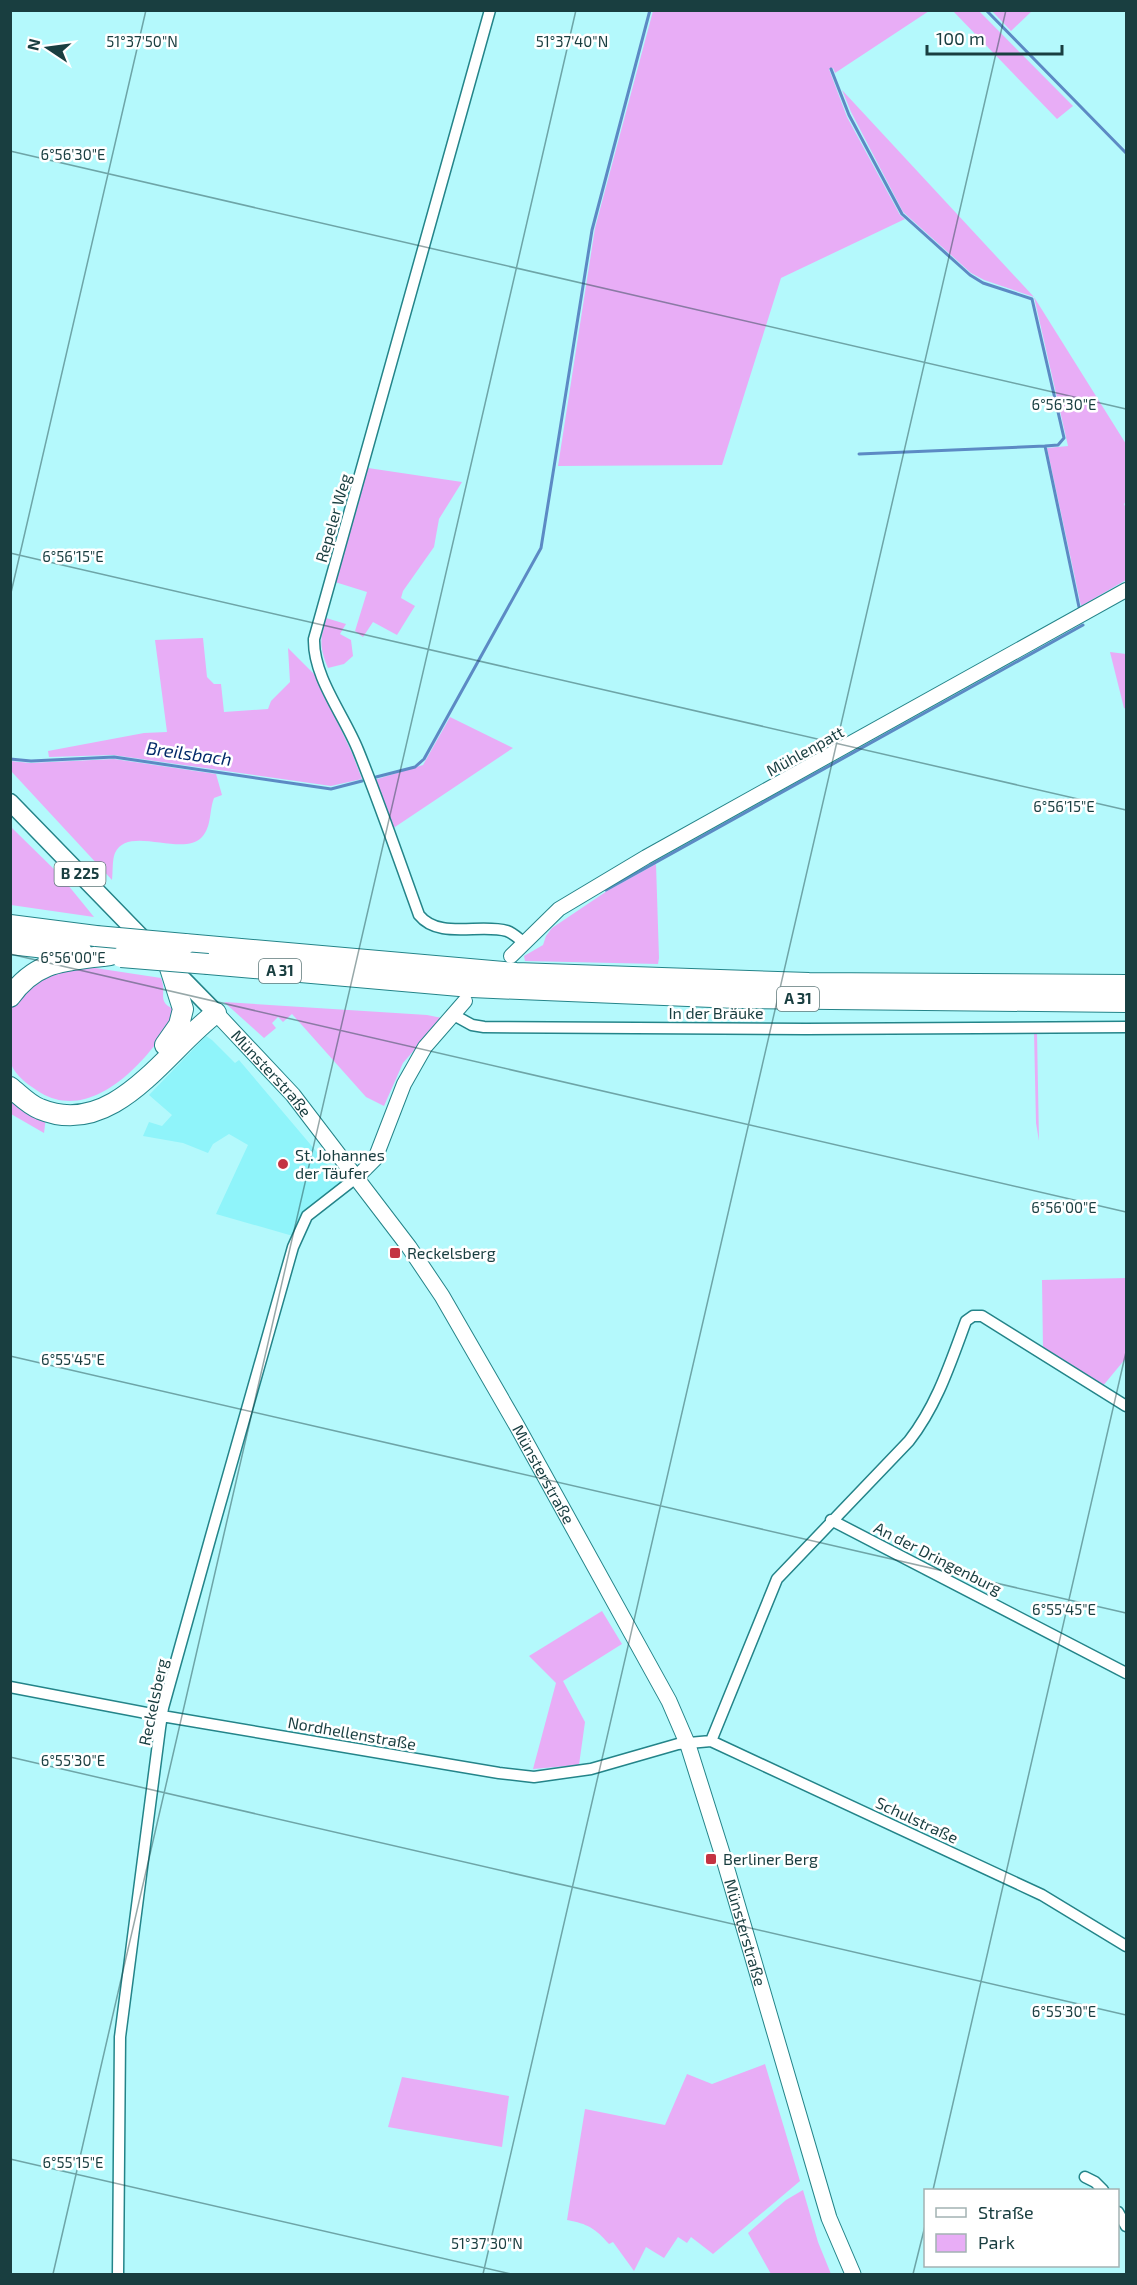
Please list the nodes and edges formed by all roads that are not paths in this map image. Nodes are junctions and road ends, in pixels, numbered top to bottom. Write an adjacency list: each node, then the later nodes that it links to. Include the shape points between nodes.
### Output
1 (490, 10): 7 (street, Repeler Weg, via 314,639 314,653 358,748 419,915 434,926 498,929)
2 (1126, 590): 7 (street, Mühlenpatt, via 646,858 559,909)
3 (10, 802): 11 (main road, Münsterstraße / B 225)
4 (10, 914): 6 (highway)
5 (10, 925): 6 (highway, A 31)
6 (91, 935): 12 (highway, A 31, bridge, via 516,973 820,983)
7 (523, 942): 10 (street, Mühlenpatt)
8 (10, 944): 9 (highway, A 31)
9 (115, 956): 13 (highway, via 46,966 32,973); 15 (highway, A 31, bridge, via 540,990 736,998)
10 (511, 956)
11 (169, 965): 16 (main road, Münsterstraße / B 225); 19 (highway, via 183,1009 179,1025)
12 (1126, 985)
13 (10, 998)
14 (465, 1001): 17 (street)
15 (1126, 1002)
16 (211, 1008): 19 (highway); 21 (highway, via 202,1024 136,1088 110,1107 83,1114 57,1114 40,1109); 22 (main road, Münsterstraße, via 293,1095)
17 (453, 1014): 18 (street, In der Bräuke, via 484,1027); 22 (street, via 404,1084 375,1160)
18 (1126, 1027)
19 (165, 1045): 20 (highway, via 133,1077 87,1103 45,1101 23,1087)
20 (10, 1071)
21 (10, 1087)
22 (357, 1177): 27 (street, Reckelsberg, via 307,1216 293,1246); 29 (main road, Münsterstraße, via 442,1296 518,1426 669,1701)
23 (1126, 1406): 24 (street, via 982,1316 973,1316 966,1321 936,1399 921,1426)
24 (831, 1520): 25 (street, An der Dringenburg); 28 (street, via 777,1579)
25 (1126, 1673)
26 (10, 1687): 27 (street, Nordhellenstraße)
27 (162, 1716): 29 (street, Nordhellenstraße, via 534,1777 591,1769 678,1744); 33 (street, Reckelsberg, via 120,2037)
28 (711, 1741): 29 (street); 30 (street, Schulstraße, via 1042,1895)
29 (688, 1745): 34 (main road, Münsterstraße, via 830,2218)
30 (1126, 1946)
31 (1085, 2177): 32 (street)
32 (1102, 2189)
33 (118, 2274)
34 (853, 2274)

